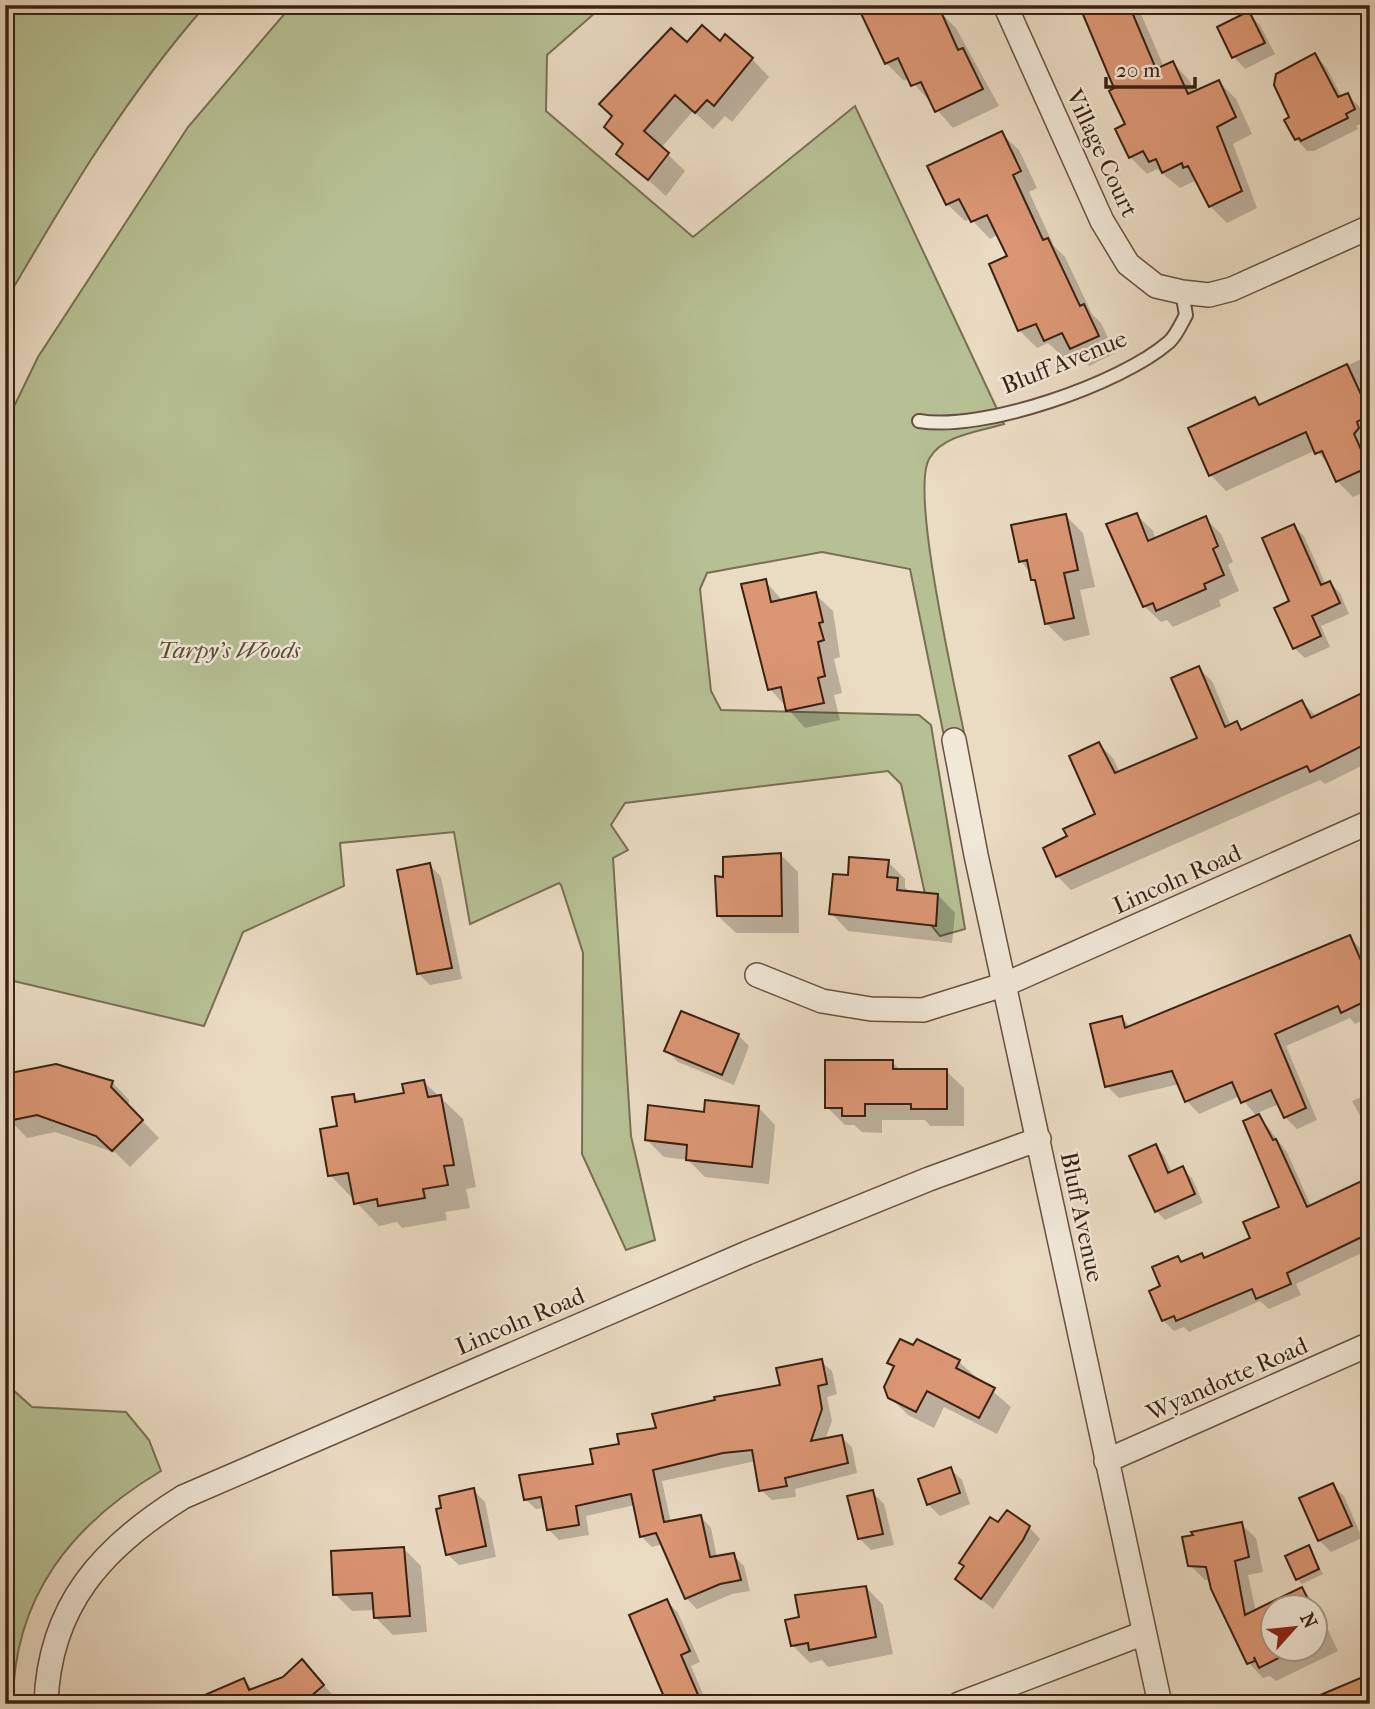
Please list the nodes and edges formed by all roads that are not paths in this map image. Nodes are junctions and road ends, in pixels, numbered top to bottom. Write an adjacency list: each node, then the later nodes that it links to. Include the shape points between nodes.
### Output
1 (1005, 5): 3 (street, Village Court, via 1102,221 1128,264 1156,286)
2 (1370, 227): 3 (street, Village Court, via 1232,289 1209,295)
3 (1182, 292): 4 (lane, Bluff Avenue, via 1186,315 1171,341 1127,368 1024,412 943,425)
4 (919, 421)
5 (954, 740): 8 (street, Bluff Avenue)
6 (1370, 822): 8 (street, Lincoln Road)
7 (757, 975): 8 (street, Lincoln Road, via 822,1001 871,1009 923,1010)
8 (1006, 984): 9 (street, Bluff Avenue)
9 (1039, 1139): 11 (street, Bluff Avenue); 13 (street, Lincoln Road, via 734,1259 183,1497 145,1521 92,1570 65,1616 52,1651)
10 (1370, 1344): 11 (street, Wyandotte Road)
11 (1106, 1461): 12 (street, Bluff Avenue)
12 (1144, 1633): 14 (street); 15 (street, Bluff Avenue)
13 (46, 1704)
14 (959, 1704)
15 (1160, 1704)

